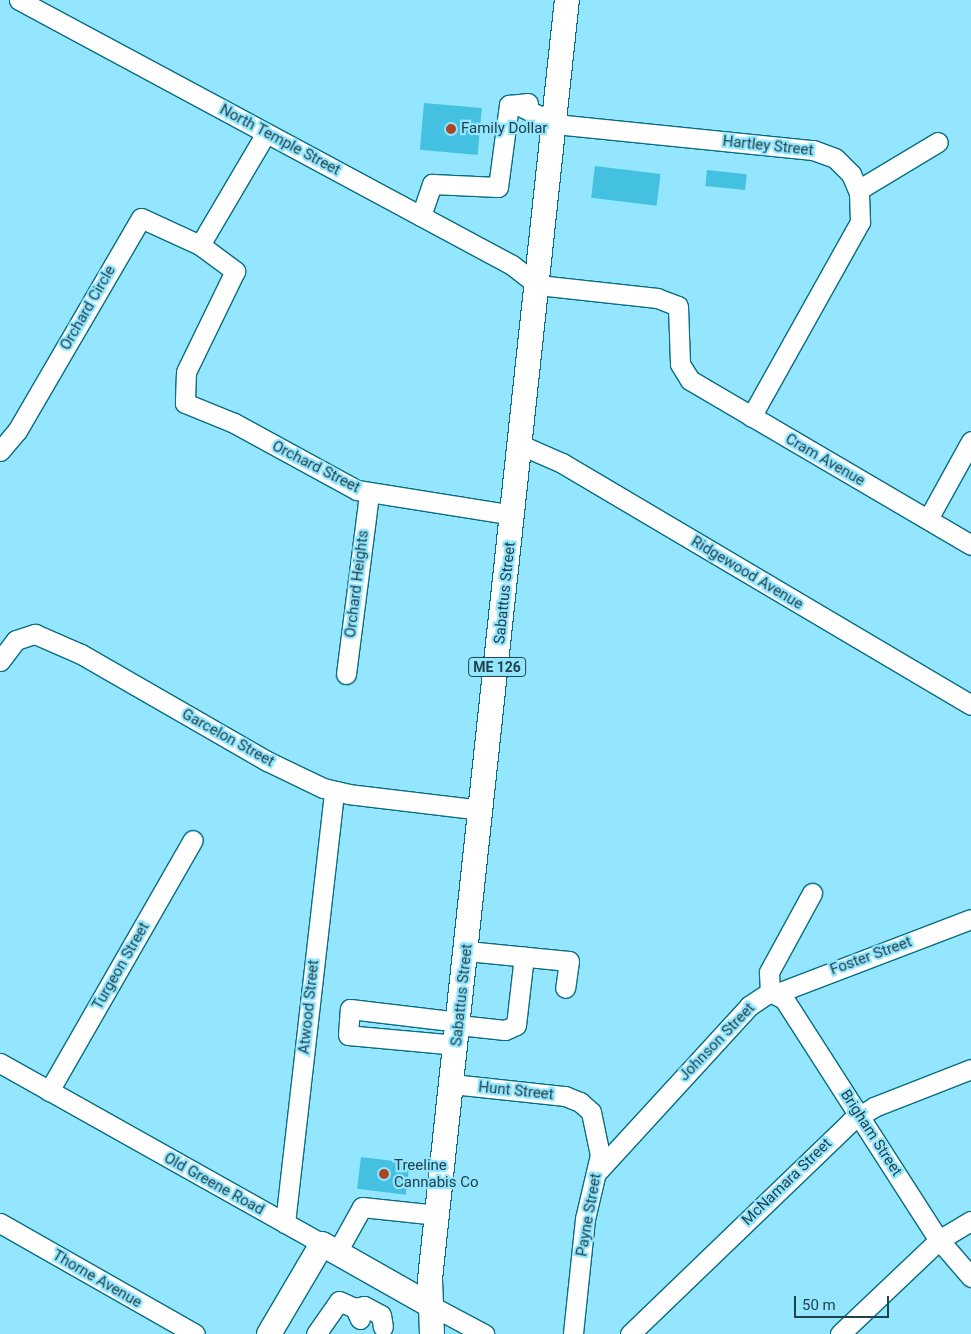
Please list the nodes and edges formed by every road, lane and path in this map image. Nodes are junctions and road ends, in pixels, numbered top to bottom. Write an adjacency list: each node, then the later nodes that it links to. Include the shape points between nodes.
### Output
1 (19, 0): 4 (street, North Temple Street)
2 (567, 0): 3 (main road, Sabattus Street / ME 126)
3 (556, 116): 6 (street, Hartley Street, via 814,150 835,158 851,174); 7 (street, via 509,105 498,187 432,184); 9 (main road, Sabattus Street / ME 126)
4 (266, 133): 7 (street, North Temple Street); 8 (street)
5 (938, 142): 6 (street)
6 (858, 190): 11 (street, Hartley Street, via 860,222)
7 (421, 216): 9 (street, North Temple Street, via 512,265)
8 (200, 245): 10 (street, Orchard Circle, via 232,267 235,278 192,355 186,372); 14 (street, Orchard Circle, via 141,218 17,431)
9 (538, 285): 11 (street, Cram Avenue, via 657,298 678,306 682,370 705,391); 13 (main road, Sabattus Street / ME 126)
10 (185, 403): 15 (street, Orchard Street, via 234,423)
11 (751, 417): 17 (street, Cram Avenue)
12 (971, 441): 17 (street)
13 (521, 445): 16 (main road, Sabattus Street / ME 126); 21 (street, Ridgewood Avenue, via 562,463)
14 (0, 451)
15 (370, 494): 16 (street, Orchard Street); 20 (street, Orchard Heights)
16 (513, 514): 23 (main road, Sabattus Street / ME 126)
17 (928, 519): 18 (street, Cram Avenue)
18 (971, 545)
19 (0, 661): 22 (street, Garcelon Street, via 16,640 26,634 45,637 267,761)
20 (346, 674)
21 (971, 705)
22 (334, 791): 23 (street, Garcelon Street); 42 (street, Atwood Street)
23 (482, 810): 27 (main road, Sabattus Street / ME 126)
24 (193, 840): 35 (street, Turgeon Street)
25 (812, 893): 30 (street, Johnson Street, via 769,972)
26 (971, 919): 30 (street, Foster Street)
27 (467, 950): 28 (street); 31 (main road, Sabattus Street / ME 126)
28 (524, 956): 29 (street, via 569,962); 31 (street, via 516,1025 505,1030)
29 (565, 988)
30 (770, 992): 37 (street, Brigham Street, via 784,998); 38 (street, Johnson Street, via 749,1006 608,1158)
31 (458, 1031): 31 (street, via 350,1009 348,1035); 34 (main road, Sabattus Street / ME 126)
32 (0, 1063): 35 (street, Old Greene Road)
33 (971, 1069): 37 (street, McNamara Street)
34 (452, 1084): 36 (street, Hunt Street, via 565,1096); 39 (main road, Sabattus Street / ME 126)
35 (49, 1091): 42 (street, Old Greene Road)
36 (580, 1102): 38 (street, Payne Street, via 591,1112 600,1149)
37 (859, 1115): 43 (street, Brigham Street); 54 (street, McNamara Street, via 810,1157)
38 (594, 1179): 53 (street, Payne Street, via 585,1219)
39 (438, 1215): 44 (street, via 362,1207); 46 (main road, Sabattus Street / ME 126)
40 (971, 1221): 43 (street)
41 (0, 1223): 48 (street, Thorne Avenue)
42 (285, 1224): 44 (street, Old Greene Road)
43 (939, 1240): 45 (street, Brigham Street); 55 (street)
44 (330, 1248): 46 (main road, Old Greene Road); 49 (main road)
45 (971, 1277)
46 (428, 1304): 51 (main road, Sabattus Street / ME 126); 52 (street)
47 (372, 1323): 50 (street, via 345,1300 330,1309)
48 (195, 1334)
49 (269, 1334)
50 (316, 1334)
51 (432, 1334)
52 (484, 1334)
53 (574, 1334)
54 (630, 1334)
55 (840, 1334)

